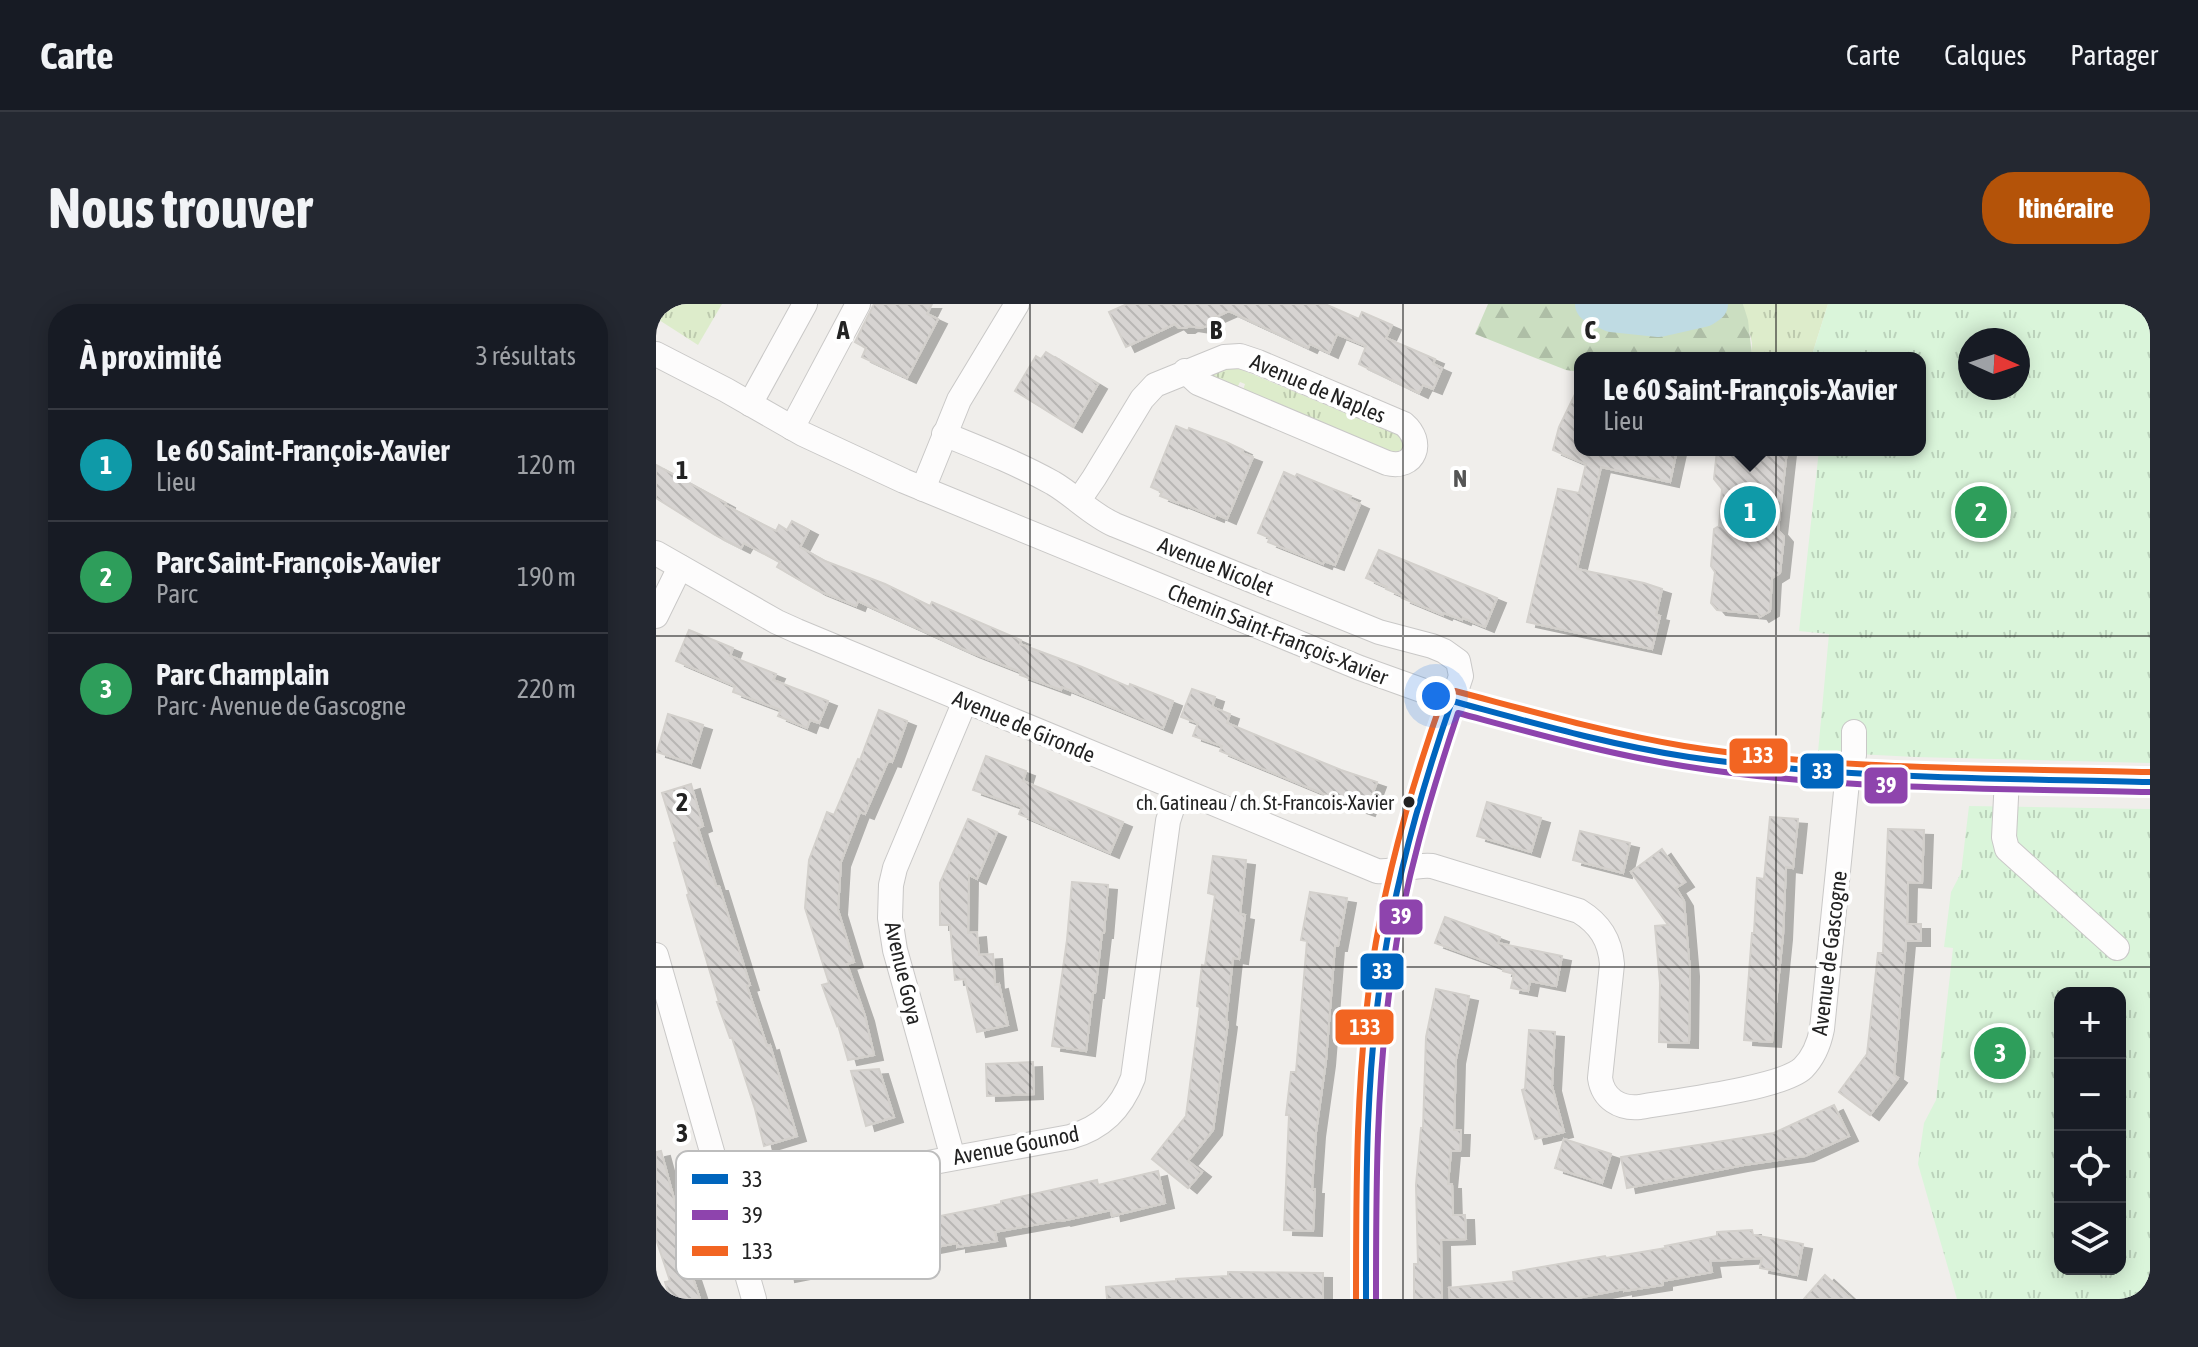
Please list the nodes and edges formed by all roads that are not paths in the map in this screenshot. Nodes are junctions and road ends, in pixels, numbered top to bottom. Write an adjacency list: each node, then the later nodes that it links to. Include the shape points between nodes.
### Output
1 (805, 304): 8 (street)
2 (858, 304): 9 (street)
3 (1017, 304): 10 (street)
4 (656, 337): 7 (street, Chemin Saint-François-Xavier)
5 (656, 354): 7 (street, Chemin Saint-François-Xavier)
6 (1185, 371): 6 (street, Avenue de Naples, via 1198,383 1387,463 1404,463 1414,453 1416,442 1404,424 1245,357 1224,357); 12 (street, Avenue de Naples, via 1149,390)
7 (726, 390): 8 (street, Chemin Saint-François-Xavier)
8 (750, 404): 9 (street, Chemin Saint-François-Xavier)
9 (792, 428): 11 (street, Chemin Saint-François-Xavier)
10 (944, 434): 11 (street); 12 (street, Avenue Nicolet, via 1036,474)
11 (923, 489): 17 (street, Chemin Saint-François-Xavier)
12 (1079, 500): 17 (street, Avenue Nicolet, via 1104,521 1379,632 1444,651 1460,667)
13 (656, 553): 14 (street, Avenue de Gironde)
14 (680, 567): 15 (street); 16 (street, Avenue de Gironde, via 777,622)
15 (656, 616)
16 (965, 701): 22 (street, Avenue de Gironde); 27 (street, Avenue Goya, via 895,868 890,903 895,950)
17 (1452, 701): 19 (street, Chemin Saint-François-Xavier, via 1652,751); 23 (street)
18 (1854, 732): 19 (street, Avenue de Gascogne)
19 (1848, 772): 20 (street, Chemin Saint-François-Xavier); 23 (street, Avenue de Gascogne, via 1819,1042 1803,1068 1773,1083 1640,1107 1617,1104 1601,1085 1612,964 1608,942 1596,923 1571,907 1432,866)
20 (2007, 778): 21 (street, Chemin Saint-François-Xavier); 24 (street, via 2007,849)
21 (2150, 782)
22 (1178, 790): 23 (street, Avenue de Gironde, via 1377,871); 27 (street, Avenue Gounod, via 1168,821 1135,1065 1120,1104 1085,1133)
23 (1403, 869): 31 (street, via 1374,1035)
24 (2117, 948)
25 (656, 955): 26 (street)
26 (713, 1151)
27 (953, 1158): 28 (street, Avenue Gounod)
28 (940, 1160)
29 (749, 1279): 30 (street)
30 (754, 1299)
31 (1366, 1299)

